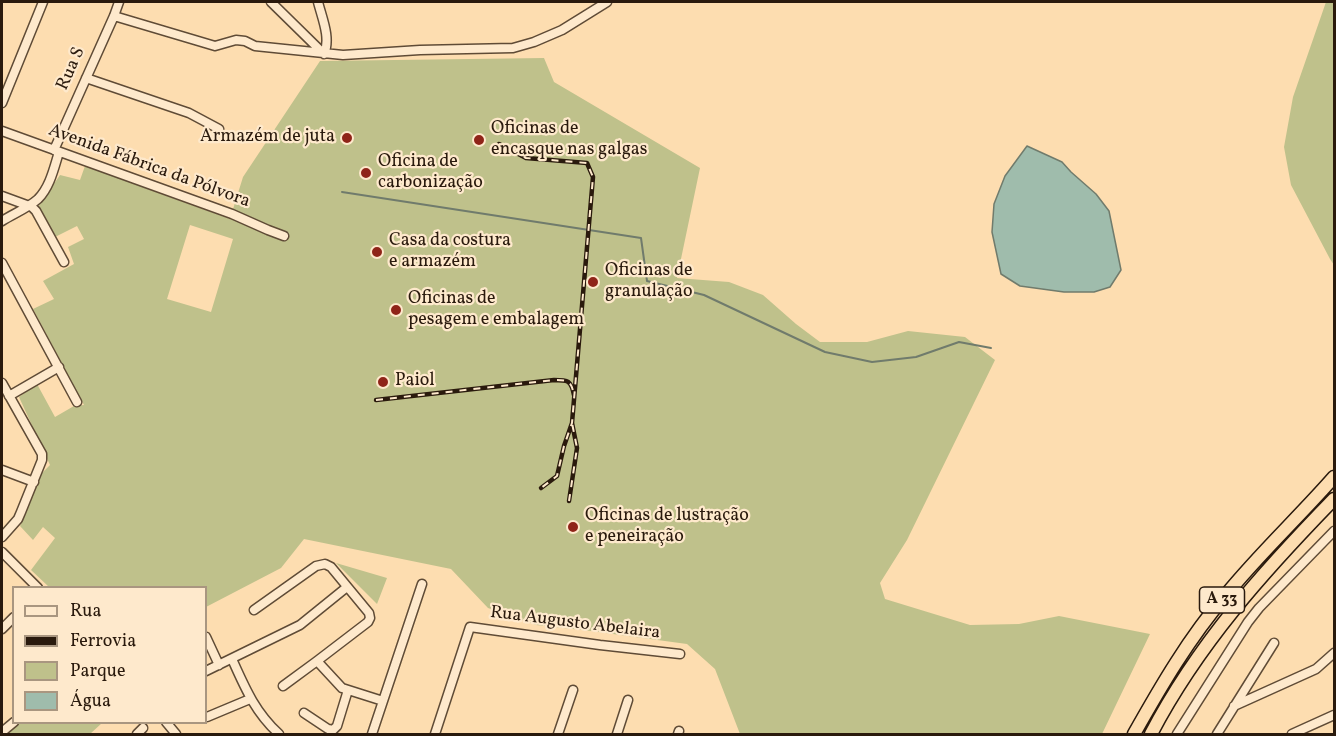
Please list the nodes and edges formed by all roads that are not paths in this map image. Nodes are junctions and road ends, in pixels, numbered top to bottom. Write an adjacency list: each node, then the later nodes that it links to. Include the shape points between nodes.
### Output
1 (43, 2): 9 (street)
2 (119, 2): 6 (street, Rua S)
3 (271, 2): 7 (street)
4 (318, 2): 7 (street, via 327,38)
5 (607, 2): 7 (street, via 562,30 513,48)
6 (114, 16): 7 (street, via 215,46 236,40); 8 (street, Rua S)
7 (324, 54)
8 (86, 78): 10 (street, via 189,113); 12 (street, Rua S)
9 (2, 103)
10 (219, 129)
11 (2, 131): 12 (street, Avenida Fábrica da Pólvora)
12 (57, 151): 14 (street, Rua S, via 48,185); 16 (street, Avenida Fábrica da Pólvora)
13 (2, 196): 14 (street)
14 (28, 206): 15 (street, Rua S); 17 (street, via 36,211)
15 (2, 221)
16 (284, 236)
17 (64, 262)
18 (2, 263): 19 (street)
19 (58, 366): 21 (street); 22 (street)
20 (2, 383): 21 (street)
21 (9, 396): 25 (street, via 42,454)
22 (77, 402)
23 (2, 470): 25 (street)
24 (1333, 479): 58 (highway, A 33, via 1223,597 1175,665)
25 (34, 482): 28 (street, via 18,519)
26 (1333, 500): 36 (highway, A 33, via 1261,576)
27 (1335, 531): 61 (street, via 1248,622)
28 (2, 537)
29 (3, 557): 31 (street)
30 (422, 584): 48 (street)
31 (36, 586)
32 (347, 587): 33 (street, via 331,567 320,565); 39 (street, via 303,624); 40 (street, via 368,612 369,620)
33 (254, 609)
34 (207, 639): 41 (street)
35 (1274, 643): 49 (street)
36 (1202, 650): 59 (highway, A 33); 60 (highway)
37 (681, 654): 55 (street, Rua Augusto Abelaira, via 470,627)
38 (1334, 654): 49 (street, via 1316,669)
39 (232, 659): 41 (street); 46 (street)
40 (317, 661): 43 (street); 44 (street)
41 (219, 665): 42 (street)
42 (207, 671)
43 (283, 686)
44 (348, 690): 48 (street); 50 (street, via 333,730)
45 (573, 690): 56 (street)
46 (250, 699): 52 (street); 53 (street)
47 (628, 700): 57 (street)
48 (383, 702): 54 (street)
49 (1234, 706): 62 (street)
50 (304, 713)
51 (1335, 715): 63 (street)
52 (207, 717)
53 (279, 735)
54 (372, 735)
55 (435, 735)
56 (558, 735)
57 (617, 735)
58 (1134, 735)
59 (1151, 735)
60 (1157, 735)
61 (1177, 735)
62 (1217, 735)
63 (1292, 735)

